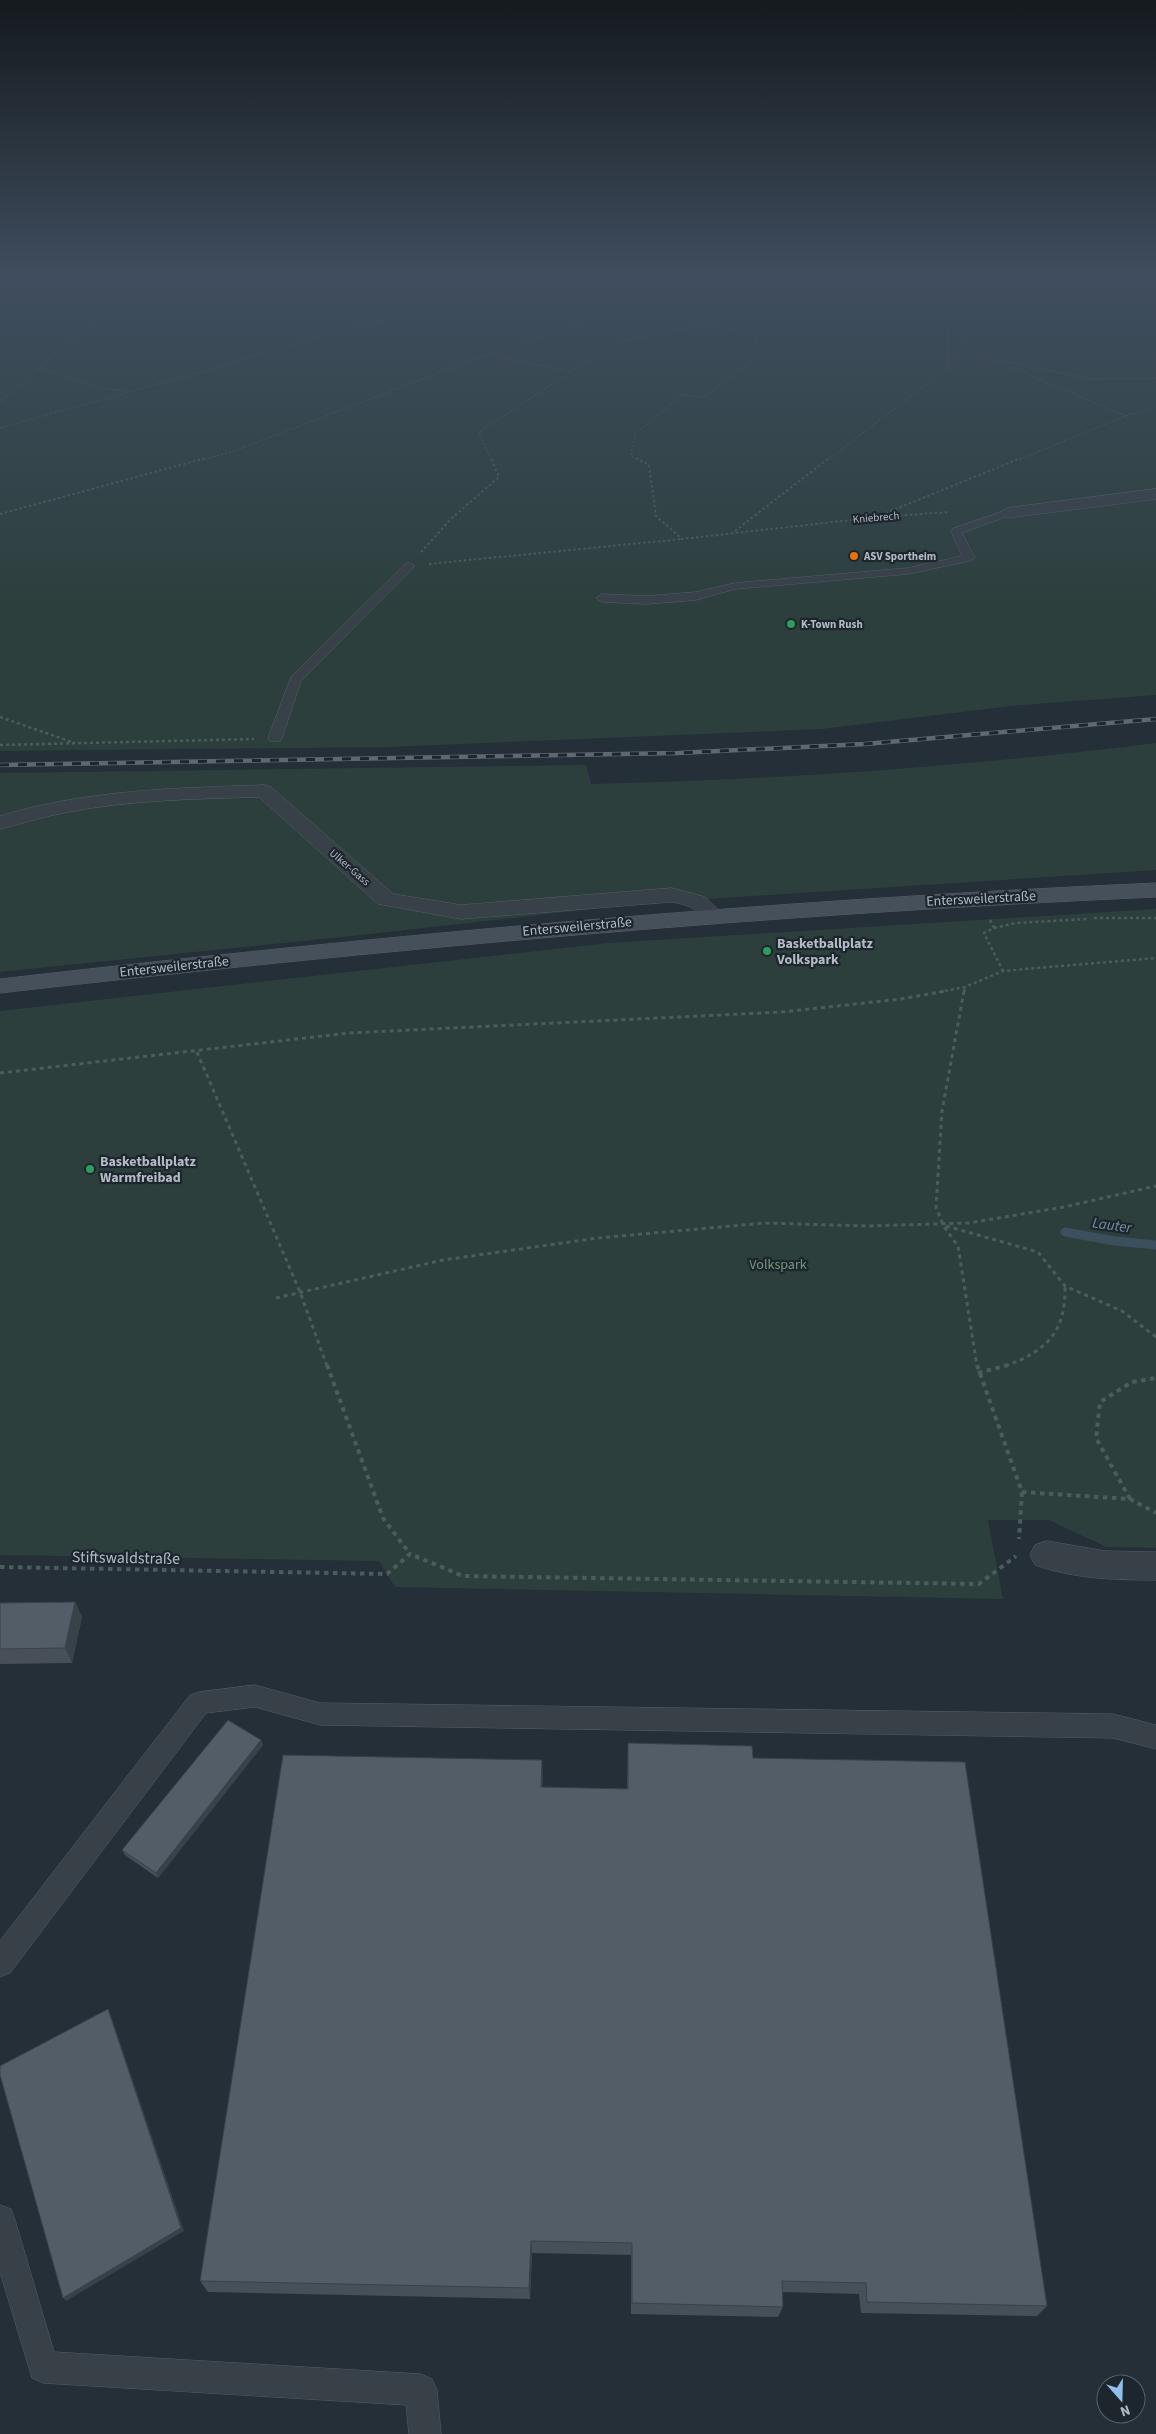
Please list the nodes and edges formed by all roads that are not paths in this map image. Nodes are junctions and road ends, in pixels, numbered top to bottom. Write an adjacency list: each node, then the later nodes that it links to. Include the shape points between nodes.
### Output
1 (1156, 494): 2 (street)
2 (1007, 513): 4 (lane, via 956,531 969,558 908,571 735,586 696,596 647,600)
3 (409, 566): 5 (lane, via 295,680)
4 (602, 598)
5 (275, 738)
6 (0, 823): 8 (street, Ulker-Gass, via 64,805 154,795 264,791 386,899 461,912 672,895 697,902)
7 (1156, 890): 8 (main road, Entersweilerstraße, via 978,897)
8 (712, 915): 9 (main road, Entersweilerstraße, via 535,929)
9 (0, 986)
10 (1033, 1554): 11 (street, via 1106,1565)
11 (1156, 1566)
12 (1156, 1737): 13 (lane, via 1113,1726 320,1714 255,1696 199,1704)
13 (0, 1963)
14 (0, 2220): 15 (lane)
15 (5, 2259): 16 (lane, via 43,2367 421,2390)
16 (425, 2434)

